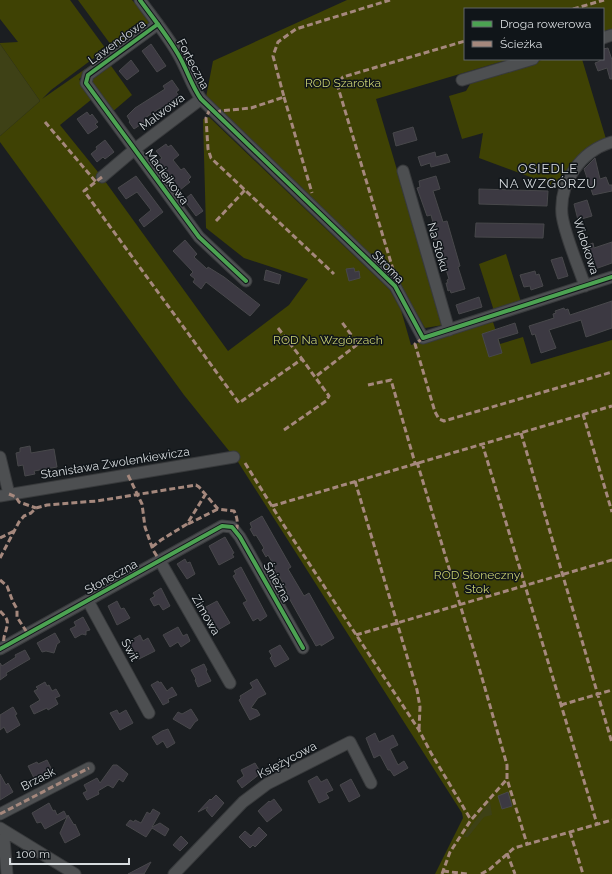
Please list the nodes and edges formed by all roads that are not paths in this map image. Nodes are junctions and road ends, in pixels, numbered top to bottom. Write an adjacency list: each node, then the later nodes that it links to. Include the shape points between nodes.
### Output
1 (140, 0): 2 (street, Forteczna)
2 (158, 24): 4 (street, Lawendowa); 6 (street, Forteczna, via 185,66)
3 (530, 60): 5 (street)
4 (88, 75): 8 (street, Maciejkowa, via 87,87)
5 (462, 80)
6 (200, 99): 8 (street, Malwowa); 14 (street, Stroma, via 395,286 423,338)
7 (612, 142): 13 (street, Widokowa, via 594,149 585,156 568,180 563,195 564,226)
8 (135, 149): 10 (street, Malwowa); 12 (street, Maciejkowa, via 199,237)
9 (403, 171): 14 (street, Na Stoku)
10 (102, 177)
11 (612, 277): 13 (street, Stroma)
12 (246, 281)
13 (584, 286): 14 (street, Stroma)
14 (449, 330)
15 (0, 457): 17 (street)
16 (234, 457): 17 (street, Stanisława Zwolenkiewicza)
17 (5, 495)
18 (232, 527): 19 (street, Słoneczna, via 222,526); 21 (street, Śnieżna)
19 (160, 561): 20 (street, Słoneczna); 23 (street, Zimowa)
20 (88, 601): 22 (street, Słoneczna); 24 (street, Świt)
21 (303, 648)
22 (0, 649)
23 (230, 683)
24 (149, 713)
25 (89, 768): 27 (street, Brzask)
26 (371, 783): 31 (street, Księżycowa, via 350,742 267,784 243,802)
27 (0, 814)
28 (4, 830): 29 (street); 30 (street)
29 (7, 874)
30 (75, 874)
31 (174, 874)

